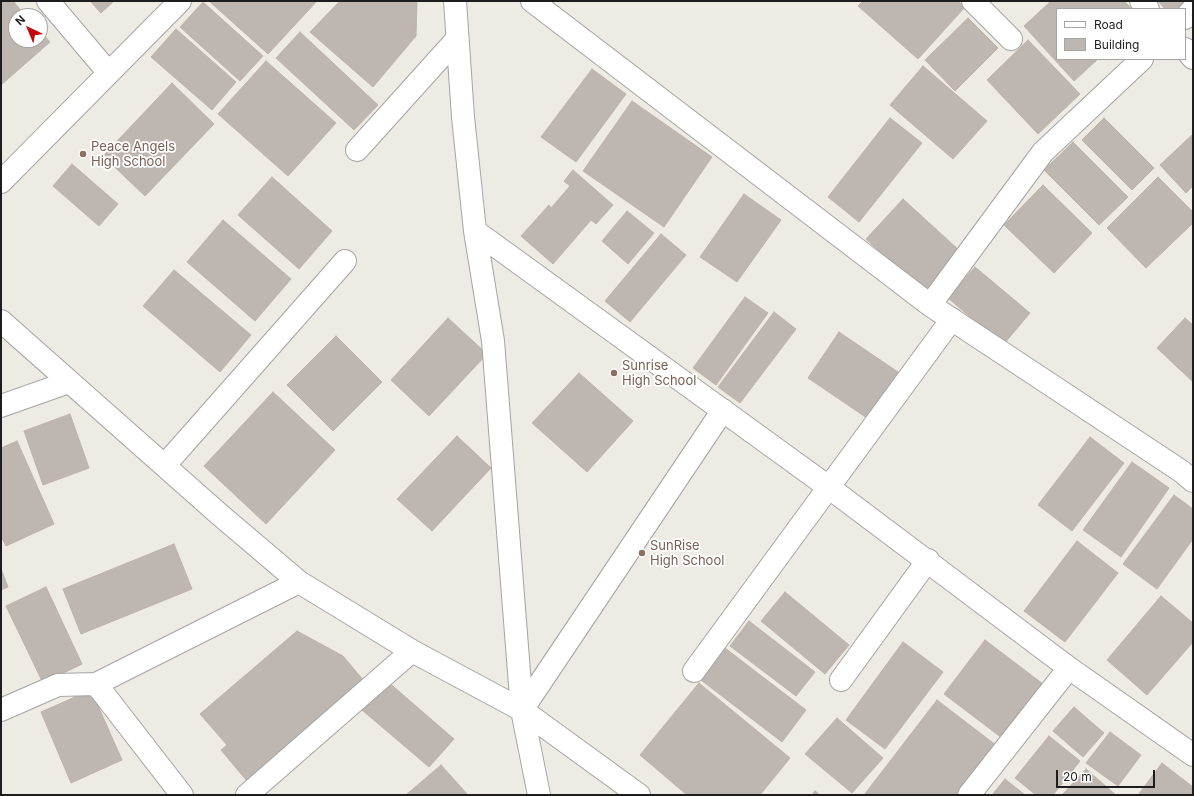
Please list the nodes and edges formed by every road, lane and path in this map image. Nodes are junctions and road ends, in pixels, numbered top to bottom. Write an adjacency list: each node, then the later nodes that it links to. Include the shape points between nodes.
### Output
1 (48, 1): 13 (street)
2 (180, 1): 13 (street)
3 (455, 1): 8 (street)
4 (532, 1): 18 (street)
5 (973, 1): 9 (street)
6 (1193, 9): 7 (street)
7 (1186, 17)
8 (456, 39): 14 (street); 16 (street)
9 (1011, 39)
10 (1186, 50): 11 (street)
11 (1193, 58)
12 (1141, 60): 18 (street, via 1043,152)
13 (108, 72): 15 (street)
14 (357, 150)
15 (1, 182)
16 (474, 231): 23 (street); 35 (street, via 493,341)
17 (345, 261): 24 (street)
18 (930, 305): 19 (street)
19 (952, 319): 25 (street); 26 (street)
20 (1, 321): 21 (street)
21 (69, 382): 22 (street); 24 (street)
22 (1, 406)
23 (722, 410): 26 (street); 35 (street)
24 (166, 465): 28 (street)
25 (1193, 481)
26 (828, 486): 27 (street); 31 (street)
27 (928, 560): 30 (street); 32 (street)
28 (299, 582): 29 (street); 33 (street)
29 (412, 652): 35 (street); 38 (street)
30 (1069, 668): 36 (street); 41 (street)
31 (694, 671)
32 (841, 680)
33 (96, 684): 34 (street, via 58,685); 37 (street)
34 (1, 710)
35 (522, 710): 39 (street); 40 (street)
36 (1193, 755)
37 (182, 795)
38 (247, 795)
39 (539, 795)
40 (639, 795)
41 (969, 795)

